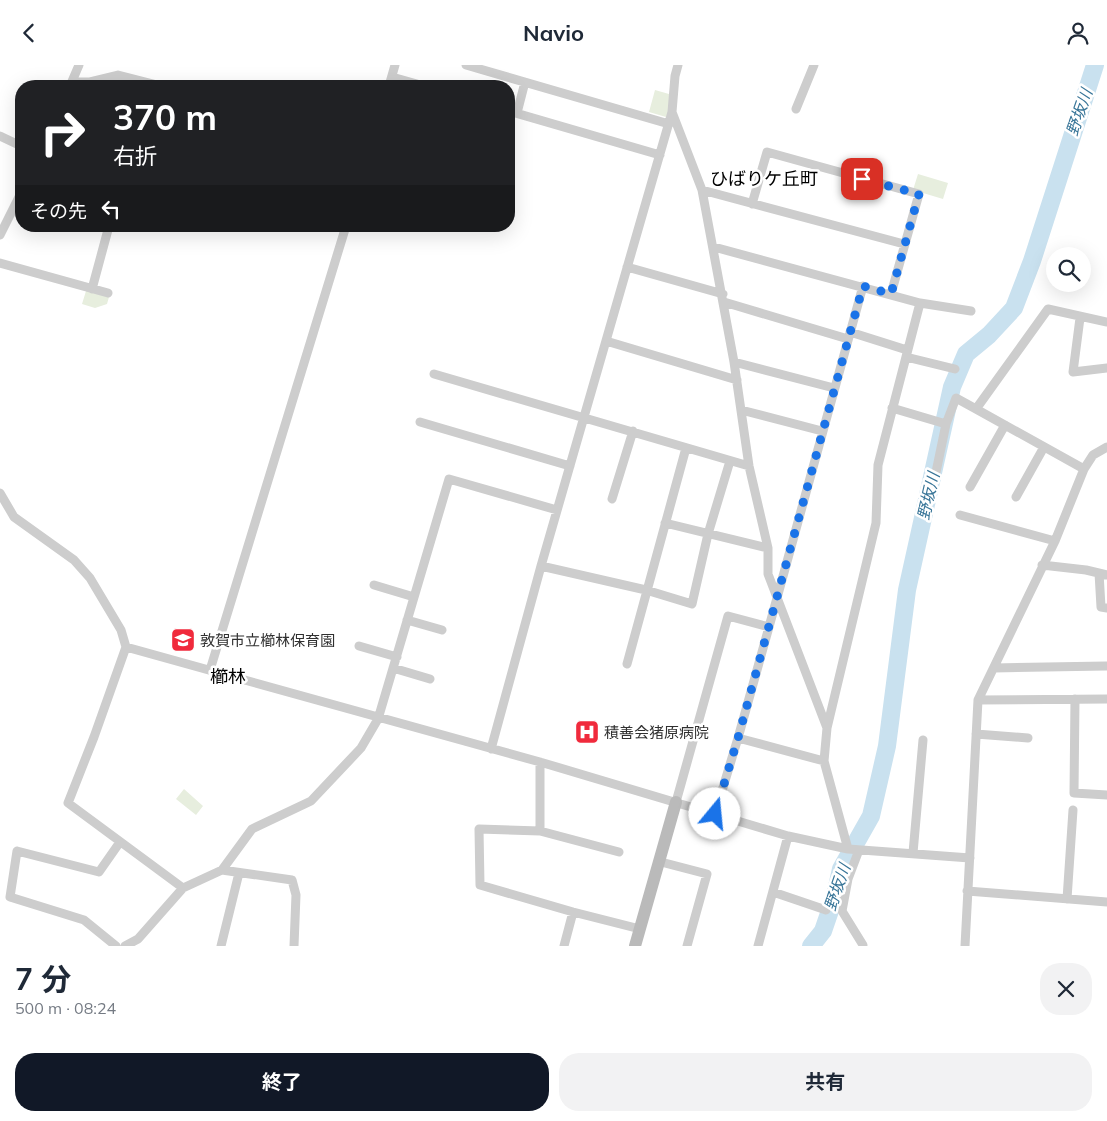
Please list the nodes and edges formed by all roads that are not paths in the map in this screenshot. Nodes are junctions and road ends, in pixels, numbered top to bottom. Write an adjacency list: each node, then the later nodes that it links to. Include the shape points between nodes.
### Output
1 (79, 65): 6 (street)
2 (395, 65): 9 (street)
3 (466, 65): 10 (street)
4 (678, 65): 13 (street)
5 (814, 65): 12 (street)
6 (73, 80)
7 (97, 80): 8 (street, via 118,75)
8 (138, 80)
9 (391, 80)
10 (525, 82): 11 (street); 15 (street)
11 (515, 107)
12 (796, 109)
13 (672, 112): 15 (street); 19 (street)
14 (515, 113): 18 (street)
15 (669, 124): 18 (street)
16 (0, 136): 17 (street)
17 (15, 143)
18 (660, 155): 28 (street)
19 (702, 190): 20 (street); 26 (street)
20 (752, 204): 25 (street); 25 (street, via 767,153 919,194)
21 (15, 208): 24 (street)
22 (107, 232): 30 (street)
23 (344, 232): 92 (street)
24 (0, 235)
25 (904, 245): 32 (street)
26 (714, 247): 29 (street); 33 (street)
27 (0, 263): 30 (street)
28 (627, 267): 33 (street); 39 (street)
29 (863, 286): 32 (street); 38 (street)
30 (92, 289): 31 (street)
31 (108, 293)
32 (891, 294): 34 (street)
33 (723, 298): 38 (street); 41 (street)
34 (920, 303): 35 (street); 40 (street)
35 (970, 311)
36 (1080, 318): 37 (street); 42 (street, via 1074,373); 48 (street, via 1048,309)
37 (1107, 322)
38 (849, 336): 40 (street); 46 (street)
39 (606, 341): 45 (street); 50 (street)
40 (907, 353): 43 (street); 47 (street)
41 (734, 362): 45 (street); 46 (street)
42 (1107, 368)
43 (955, 369)
44 (434, 374): 50 (street)
45 (737, 380): 49 (street)
46 (834, 388): 55 (street)
47 (892, 408): 52 (street); 98 (street, via 878,465 876,523)
48 (976, 409): 52 (street, via 956,398); 53 (street)
49 (741, 410): 55 (street); 61 (street)
50 (584, 417): 54 (street); 60 (street)
51 (420, 422): 60 (street)
52 (946, 423): 63 (street)
53 (1005, 425): 57 (street); 64 (street)
54 (632, 431): 56 (street); 67 (street)
55 (822, 431): 79 (street)
56 (686, 447): 59 (street); 70 (street)
57 (1044, 447): 62 (street); 66 (street)
58 (1107, 447): 62 (street, via 1093,455)
59 (730, 461): 61 (street); 71 (street)
60 (570, 466): 68 (street)
61 (749, 466): 73 (street)
62 (1084, 469): 72 (street)
63 (934, 477)
64 (970, 487)
65 (0, 493): 86 (street, via 14,517 74,560 90,578 121,629)
66 (1016, 497)
67 (612, 499)
68 (557, 510): 75 (street); 80 (street, via 449,479)
69 (960, 515): 72 (street)
70 (665, 523): 71 (street); 78 (street)
71 (708, 534): 73 (street); 78 (street, via 692,604)
72 (1055, 541): 74 (street)
73 (768, 548): 79 (street, via 768,574)
74 (1042, 565): 76 (street); 91 (street)
75 (541, 566): 78 (street); 103 (street)
76 (1103, 574): 81 (street, via 1101,607)
77 (374, 585): 80 (street)
78 (646, 590): 88 (street)
79 (776, 595): 83 (street); 98 (street)
80 (414, 597): 82 (street)
81 (1107, 608)
82 (407, 620): 84 (street); 87 (street)
83 (769, 627): 100 (street); 107 (street, via 728,615)
84 (442, 630)
85 (360, 646): 87 (street)
86 (126, 647): 92 (street); 112 (street, via 68,803)
87 (397, 657): 90 (street)
88 (627, 664)
89 (1106, 666): 91 (street)
90 (393, 668): 93 (street); 97 (street)
91 (994, 668): 96 (street)
92 (210, 670): 97 (street)
93 (430, 679)
94 (1075, 699): 95 (street); 96 (street); 106 (street, via 1074,793)
95 (1107, 699)
96 (978, 700): 99 (street)
97 (378, 719): 103 (street); 119 (street, via 361,747 311,801 252,829)
98 (826, 728): 104 (street)
99 (976, 734): 101 (street); 117 (street)
100 (738, 738): 104 (street); 109 (street)
101 (1028, 738)
102 (923, 740): 116 (street)
103 (491, 749): 105 (street)
104 (824, 761): 113 (street)
105 (540, 762): 107 (street); 110 (street)
106 (1107, 795)
107 (676, 802): 109 (street); 118 (street)
108 (1073, 810): 124 (street)
109 (715, 814): 111 (street)
110 (540, 831): 115 (street); 127 (street, via 479,829 480,885)
111 (788, 837): 113 (street); 123 (street)
112 (120, 842): 121 (street); 130 (street, via 99,872 17,851 10,897 84,919)
113 (848, 849): 114 (street)
114 (859, 850): 116 (street); 129 (street, via 848,879 842,911)
115 (620, 852)
116 (913, 853): 117 (street)
117 (970, 858): 122 (street)
118 (661, 862): 128 (street); 136 (street, via 707,875)
119 (222, 871): 120 (street); 121 (street)
120 (239, 873): 132 (street); 133 (street, via 292,879 296,895)
121 (183, 888): 131 (street, via 138,939)
122 (967, 891): 124 (street); 138 (street)
123 (773, 893): 126 (street); 137 (street)
124 (1067, 899): 125 (street)
125 (1107, 902)
126 (826, 910)
127 (573, 912): 128 (street); 134 (street)
128 (640, 929): 135 (street)
129 (863, 945)
130 (116, 946)
131 (125, 946)
132 (221, 946)
133 (294, 946)
134 (564, 946)
135 (635, 946)
136 (687, 946)
137 (758, 946)
138 (965, 946)

